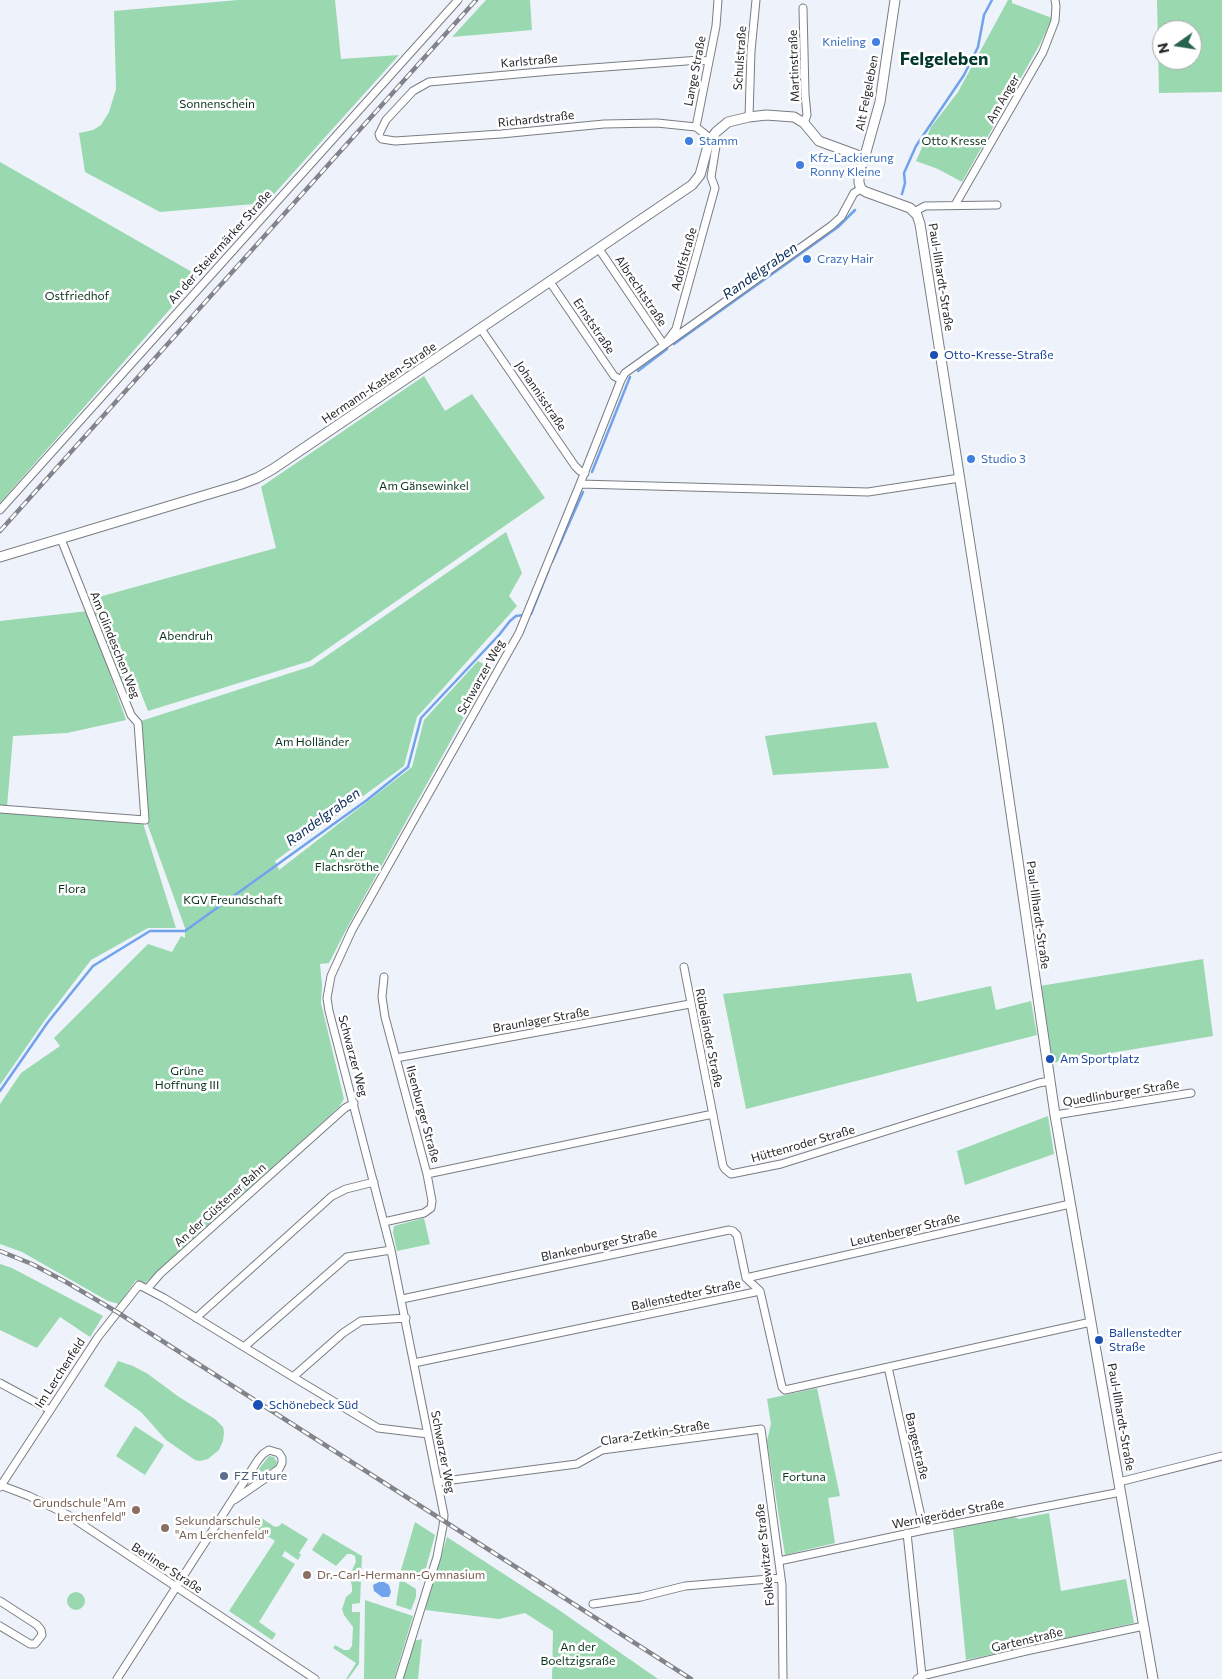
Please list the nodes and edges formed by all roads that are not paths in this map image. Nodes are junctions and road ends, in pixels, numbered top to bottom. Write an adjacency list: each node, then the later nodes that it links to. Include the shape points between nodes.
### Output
1 (458, 0): 28 (street, An der Steiermärker Straße)
2 (718, 0): 7 (street, Lange Straße)
3 (756, 0): 8 (street, Schulstraße)
4 (895, 0): 13 (street, Alt Felgeleben, via 883,89)
5 (1055, 0): 17 (street, Am Anger, via 1055,21 1043,52)
6 (803, 8): 9 (street, Martinstraße, via 807,113)
7 (708, 61): 10 (street, Lange Straße); 11 (street, Karlstraße, via 551,70 429,82 413,91 390,115 380,129)
8 (749, 117): 9 (street, via 784,115); 12 (street, via 728,122)
9 (804, 123): 13 (street, via 820,141)
10 (696, 127): 11 (street, Richardstraße, via 658,123 611,124 395,141); 12 (street)
11 (380, 137)
12 (712, 138): 14 (street, Hermann-Kasten-Straße); 15 (street, Adolfstraße, via 716,146)
13 (865, 158): 16 (street, Alt Felgeleben, via 859,177)
14 (700, 174): 15 (street); 20 (street, Hermann-Kasten-Straße, via 692,186)
15 (711, 177): 23 (street, Adolfstraße, via 715,188 711,206 676,329)
16 (861, 189): 19 (street, Paul-Illhardt-Straße); 23 (street, via 854,193 841,217 831,226)
17 (955, 205): 18 (street); 19 (street, via 925,206)
18 (997, 205)
19 (914, 212): 26 (street, Paul-Illhardt-Straße, via 920,224)
20 (599, 249): 21 (street, Hermann-Kasten-Straße); 23 (street, Albrechtstraße)
21 (550, 282): 22 (street, Hermann-Kasten-Straße); 24 (street, Ernststraße, via 614,376)
22 (481, 329): 25 (street, Johannisstraße, via 575,466); 29 (street, Hermann-Kasten-Straße, via 257,478)
23 (664, 345): 24 (street, via 631,368)
24 (621, 380): 25 (street)
25 (585, 473): 27 (street)
26 (960, 478): 27 (street, via 868,492); 36 (street, Paul-Illhardt-Straße)
27 (580, 484): 38 (street, Schwarzer Weg, via 522,624 352,930 331,976 328,1011)
28 (0, 510)
29 (61, 539): 30 (street, Hermann-Kasten-Straße); 31 (street, Am Glindeschen Weg, via 131,715 138,723 145,820)
30 (0, 557)
31 (0, 809)
32 (684, 967): 34 (street, Rübeländer Straße)
33 (384, 977): 35 (street, Ilsenburger Straße, via 385,1018)
34 (690, 1004): 35 (street, Braunlager Straße); 39 (street, Rübeländer Straße)
35 (396, 1058): 41 (street, Ilsenburger Straße)
36 (1050, 1081): 39 (street, Hüttenroder Straße, via 788,1162 736,1174 723,1166); 40 (street, Paul-Illhardt-Straße)
37 (1191, 1093): 40 (street, Quedlinburger Straße)
38 (354, 1103): 42 (street, Schwarzer Weg); 47 (street, An der Güstener Bahn, via 288,1158)
39 (712, 1114): 41 (street)
40 (1055, 1115): 43 (street, Paul-Illhardt-Straße)
41 (427, 1174): 44 (street, Ilsenburger Straße, via 431,1208 424,1213)
42 (374, 1182): 44 (street, Schwarzer Weg); 50 (street, via 332,1196)
43 (1070, 1204): 46 (street, Leutenberger Straße); 52 (street, Paul-Illhardt-Straße)
44 (384, 1222): 45 (street, Schwarzer Weg)
45 (391, 1250): 49 (street, Schwarzer Weg); 53 (street, via 347,1257)
46 (746, 1278): 48 (street); 49 (street, Blankenburger Straße, via 736,1235 733,1230 728,1230)
47 (147, 1288): 50 (street); 58 (street, Im Lerchenfeld, via 139,1285 106,1326)
48 (760, 1291): 54 (street, Ballenstedter Straße); 55 (street, Ballenstedter Straße, via 784,1389)
49 (402, 1298): 51 (street, Schwarzer Weg)
50 (196, 1318): 53 (street)
51 (406, 1318): 54 (street, Schwarzer Weg); 56 (street, via 361,1321)
52 (1091, 1322): 55 (street, Ballenstedter Straße); 63 (street, Paul-Illhardt-Straße)
53 (244, 1347): 56 (street)
54 (414, 1363): 60 (street, Schwarzer Weg)
55 (888, 1367): 67 (street, Bangestraße)
56 (293, 1377): 60 (street, via 378,1428)
57 (0, 1383): 58 (street)
58 (50, 1410): 64 (street, Im Lerchenfeld)
59 (761, 1429): 62 (street, Clara-Zetkin-Straße, via 602,1450 577,1464); 69 (street, Folkewitzer Straße)
60 (428, 1434): 62 (street, Schwarzer Weg)
61 (1222, 1456): 63 (street)
62 (437, 1482): 79 (street, Schwarzer Weg, via 444,1515 441,1537)
63 (1119, 1482): 65 (street, Paul-Illhardt-Straße)
64 (0, 1486): 71 (street, Berliner Straße, via 68,1515)
65 (1121, 1492): 67 (street, Wernigeröder Straße); 75 (street, Paul-Illhardt-Straße)
66 (234, 1500): 66 (street, via 279,1469 282,1461 279,1453 269,1450 263,1454); 71 (street)
67 (924, 1530): 68 (street, Wernigeröder Straße)
68 (907, 1534): 69 (street, Wernigeröder Straße); 76 (street)
69 (779, 1561): 70 (street, Folkewitzer Straße)
70 (781, 1578): 73 (street, via 685,1586); 80 (street, Folkewitzer Straße)
71 (177, 1588): 77 (street); 78 (street, Berliner Straße)
72 (0, 1601): 74 (street, via 37,1625 42,1635 35,1644 30,1644)
73 (593, 1604)
74 (0, 1626)
75 (1144, 1626): 76 (street, Gartenstraße); 81 (street, Paul-Illhardt-Straße)
76 (919, 1678)
77 (117, 1679)
78 (315, 1679)
79 (399, 1679)
80 (783, 1679)
81 (1153, 1679)

